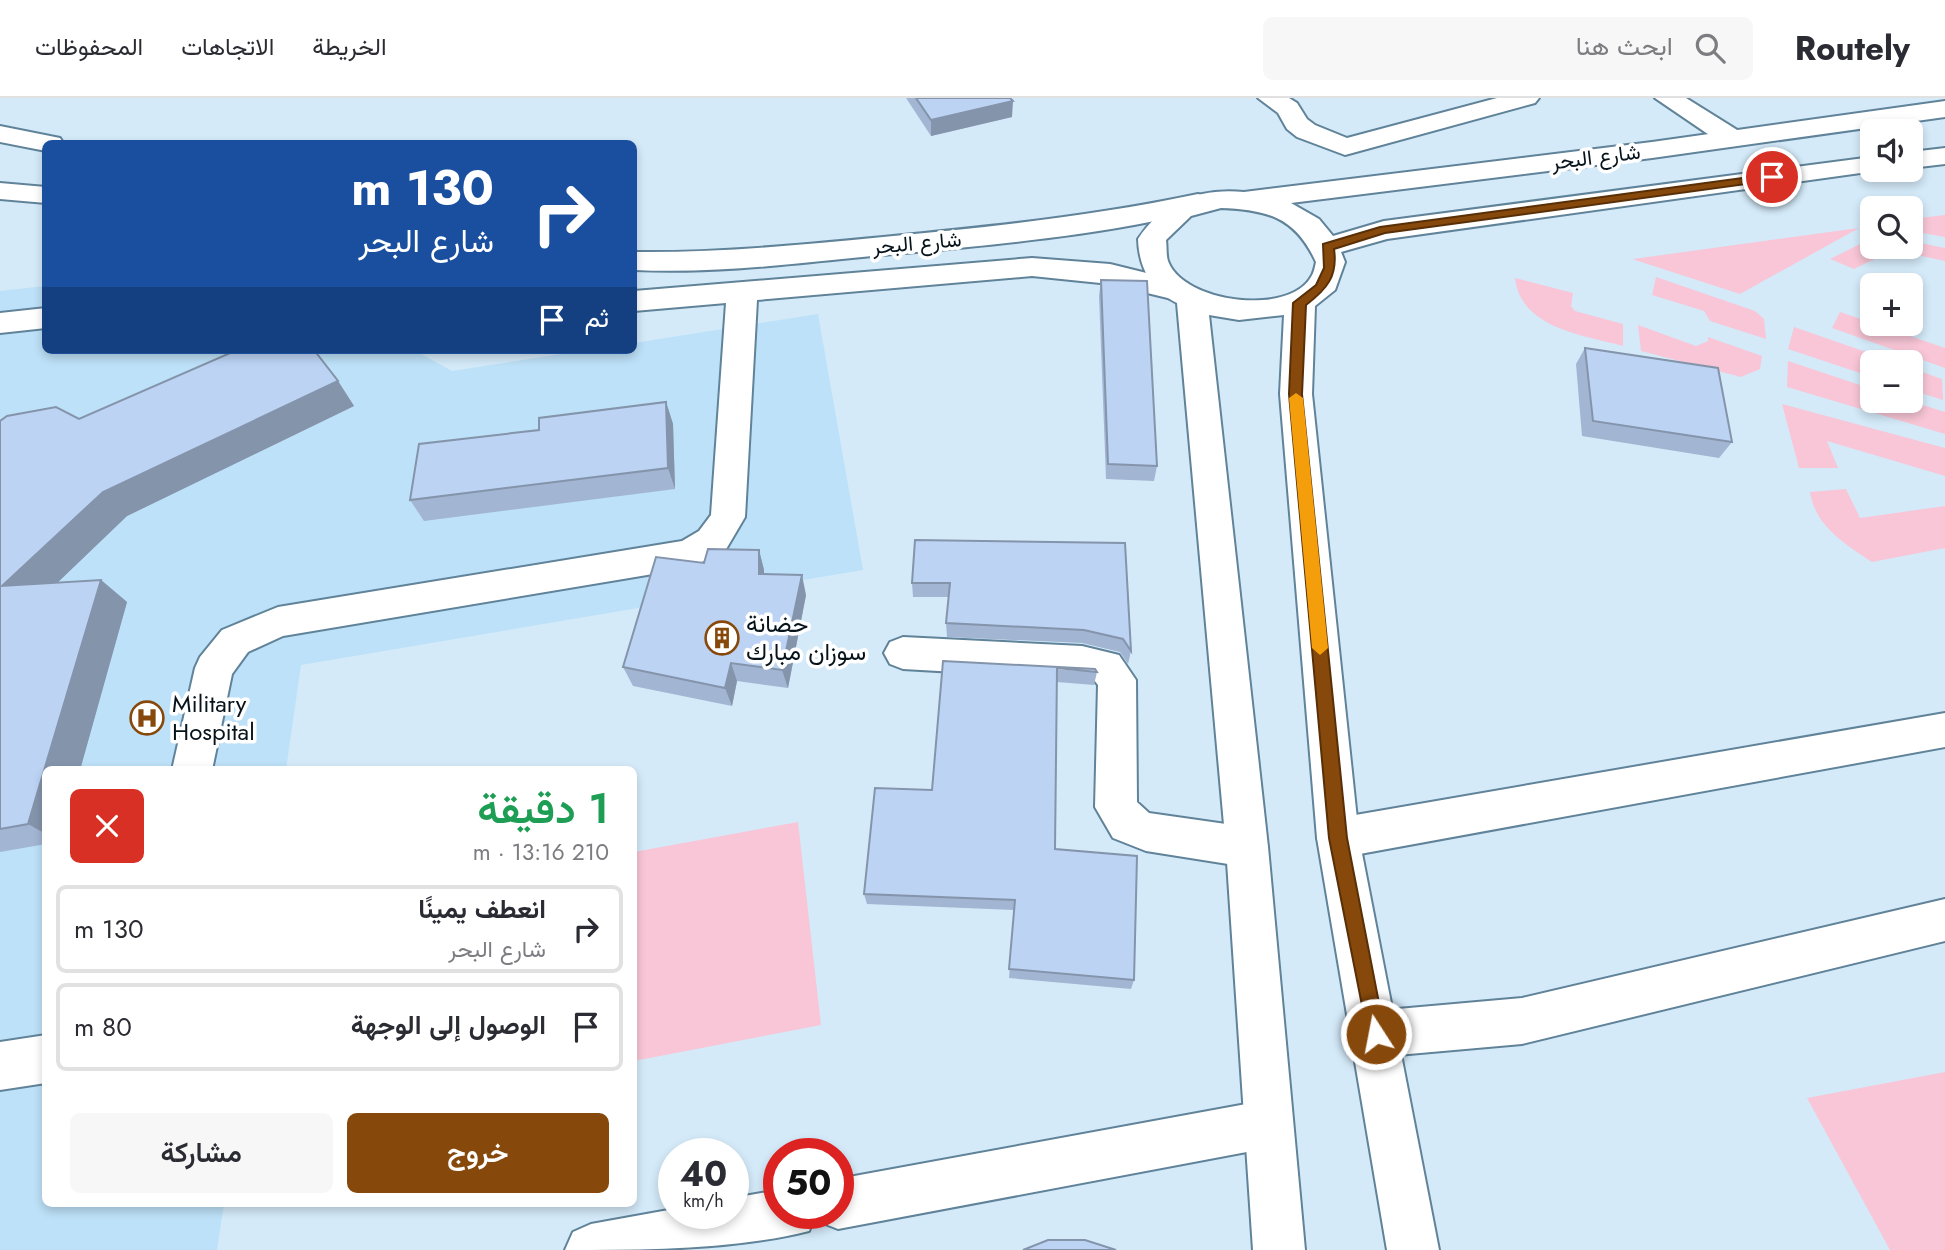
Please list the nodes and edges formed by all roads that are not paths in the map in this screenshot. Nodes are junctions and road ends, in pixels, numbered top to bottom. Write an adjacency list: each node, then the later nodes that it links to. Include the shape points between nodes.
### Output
1 (1271, 98): 4 (main road, via 1288,108 1306,131 1345,147)
2 (1526, 98): 4 (main road)
3 (1668, 98): 7 (main road)
4 (1493, 102)
5 (1945, 109): 7 (main road, شارع البحر)
6 (0, 134): 8 (main road)
7 (1733, 139): 9 (main road, شارع البحر)
8 (42, 142)
9 (1652, 150): 13 (main road); 16 (main road, شارع البحر)
10 (1945, 156): 11 (main road)
11 (1923, 159)
12 (1860, 167): 13 (main road, شارع البحر)
13 (1697, 187): 19 (main road, شارع البحر, via 1384,230)
14 (0, 191): 15 (main road)
15 (42, 195)
16 (1247, 200): 17 (main road); 19 (main road, via 1282,209 1310,225)
17 (1198, 203): 18 (main road, شارع البحر); 23 (main road, via 1168,217 1152,239 1155,266)
18 (1032, 232): 20 (main road, شارع البحر, via 743,259); 21 (main road)
19 (1328, 247): 25 (main road, via 1331,268 1321,288)
20 (637, 261)
21 (1032, 267): 22 (main road, شارع البحر); 23 (main road, شارع البحر, via 1110,274)
22 (742, 292): 24 (main road, شارع البحر); 30 (main road, via 728,517 712,541 689,554 278,622 235,641 214,668)
23 (1184, 294): 25 (main road, via 1227,310 1266,312); 32 (main road)
24 (637, 301)
25 (1300, 303): 31 (main road, via 1296,394)
26 (42, 318): 27 (main road)
27 (0, 323)
28 (903, 653): 32 (main road, via 1105,666 1117,680 1116,807 1128,824 1146,832)
29 (1945, 730): 31 (main road)
30 (193, 766)
31 (1338, 838): 34 (main road)
32 (1247, 847): 37 (main road)
33 (1945, 920): 34 (main road, via 1522,1021)
34 (1376, 1034): 42 (main road)
35 (42, 1060): 36 (main road)
36 (0, 1066)
37 (1268, 1124): 38 (main road); 41 (main road)
38 (854, 1201)
39 (763, 1218): 40 (main road)
40 (591, 1250)
41 (1279, 1250)
42 (1413, 1250)

